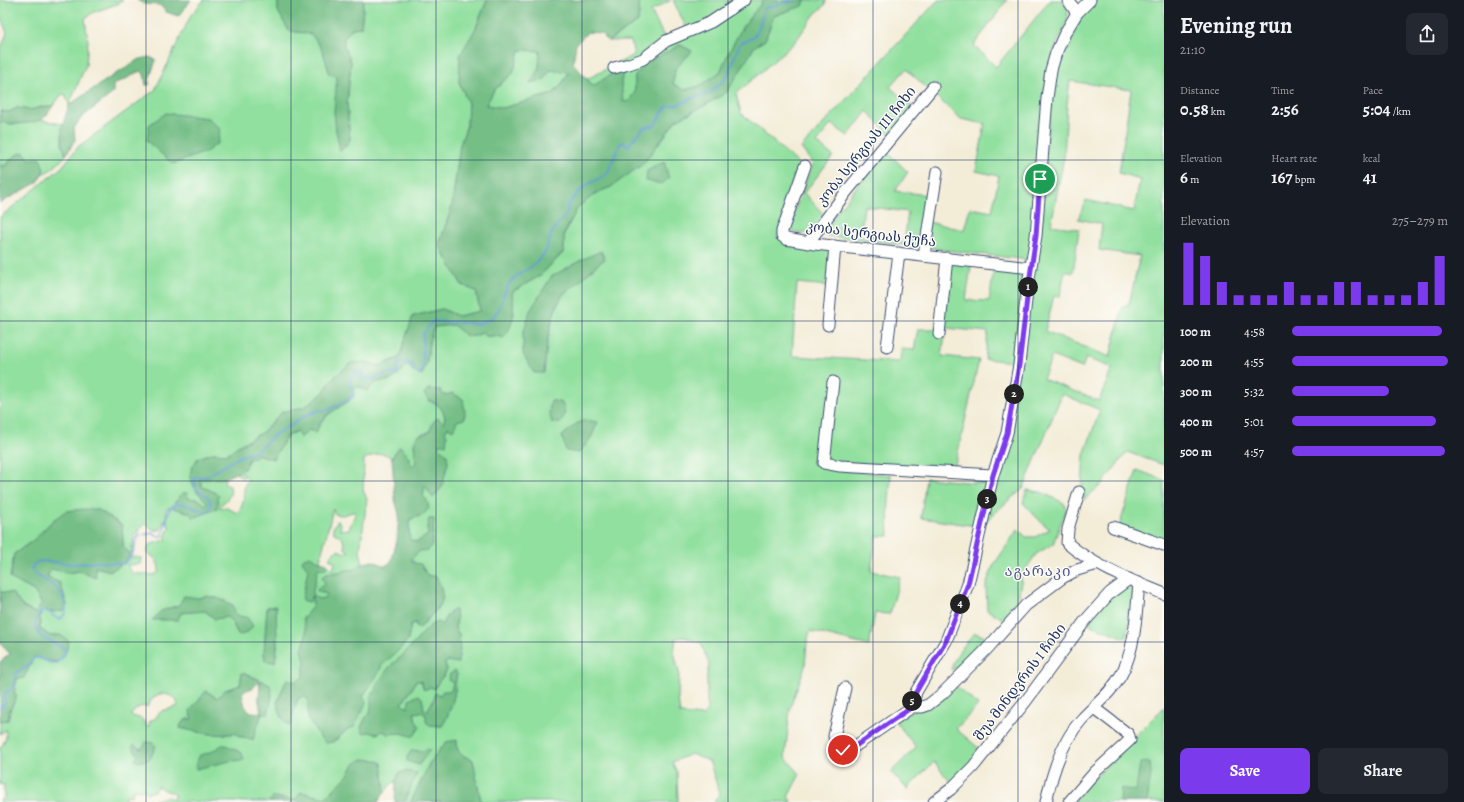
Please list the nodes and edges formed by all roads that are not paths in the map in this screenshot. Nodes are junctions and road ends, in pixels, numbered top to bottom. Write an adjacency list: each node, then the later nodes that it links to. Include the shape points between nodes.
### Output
1 (744, 0): 5 (street, via 711,22 666,41 643,59)
2 (1068, 0): 4 (street)
3 (1090, 0): 4 (street)
4 (1077, 13): 14 (street, via 1065,33 1051,70 1036,236)
5 (614, 68)
6 (933, 87): 9 (street, კობა სერგიას III ჩიხი)
7 (805, 166): 9 (street, კობა სერგიას ქუჩა, via 782,236)
8 (937, 172): 12 (street)
9 (808, 243): 10 (street, კობა სერგიას ქუჩა)
10 (835, 246): 11 (street, კობა სერგიას ქუჩა); 15 (street)
11 (899, 253): 12 (street, კობა სერგიას ქუჩა); 17 (street)
12 (924, 255): 13 (street, კობა სერგიას ქუჩა)
13 (947, 258): 14 (street, კობა სერგიას ქუჩა); 16 (street)
14 (1030, 268): 19 (street, via 1019,365 1007,433)
15 (828, 325)
16 (939, 334)
17 (887, 347)
18 (833, 382): 19 (street, via 824,464)
19 (993, 475): 27 (street, via 968,584 946,641 916,692)
20 (1078, 492): 23 (street, via 1067,544 1080,555)
21 (1113, 527): 22 (street)
22 (1164, 545)
23 (1098, 564): 24 (street); 27 (street, via 1077,570 1062,578 1026,605 942,694 928,705)
24 (1134, 581): 25 (street); 28 (street, via 1132,645 1121,675 1109,693); 29 (street, შუა მინდვრის I ჩიხი, via 1110,593 1085,621 1026,702 973,767)
25 (1164, 594)
26 (845, 688): 27 (street, via 834,736 836,749 851,749)
27 (912, 707)
28 (1094, 708): 30 (street, via 1070,734 1062,749); 31 (street, via 1128,734 1130,740 1095,772)
29 (934, 802)
30 (1046, 802)
31 (1069, 802)

